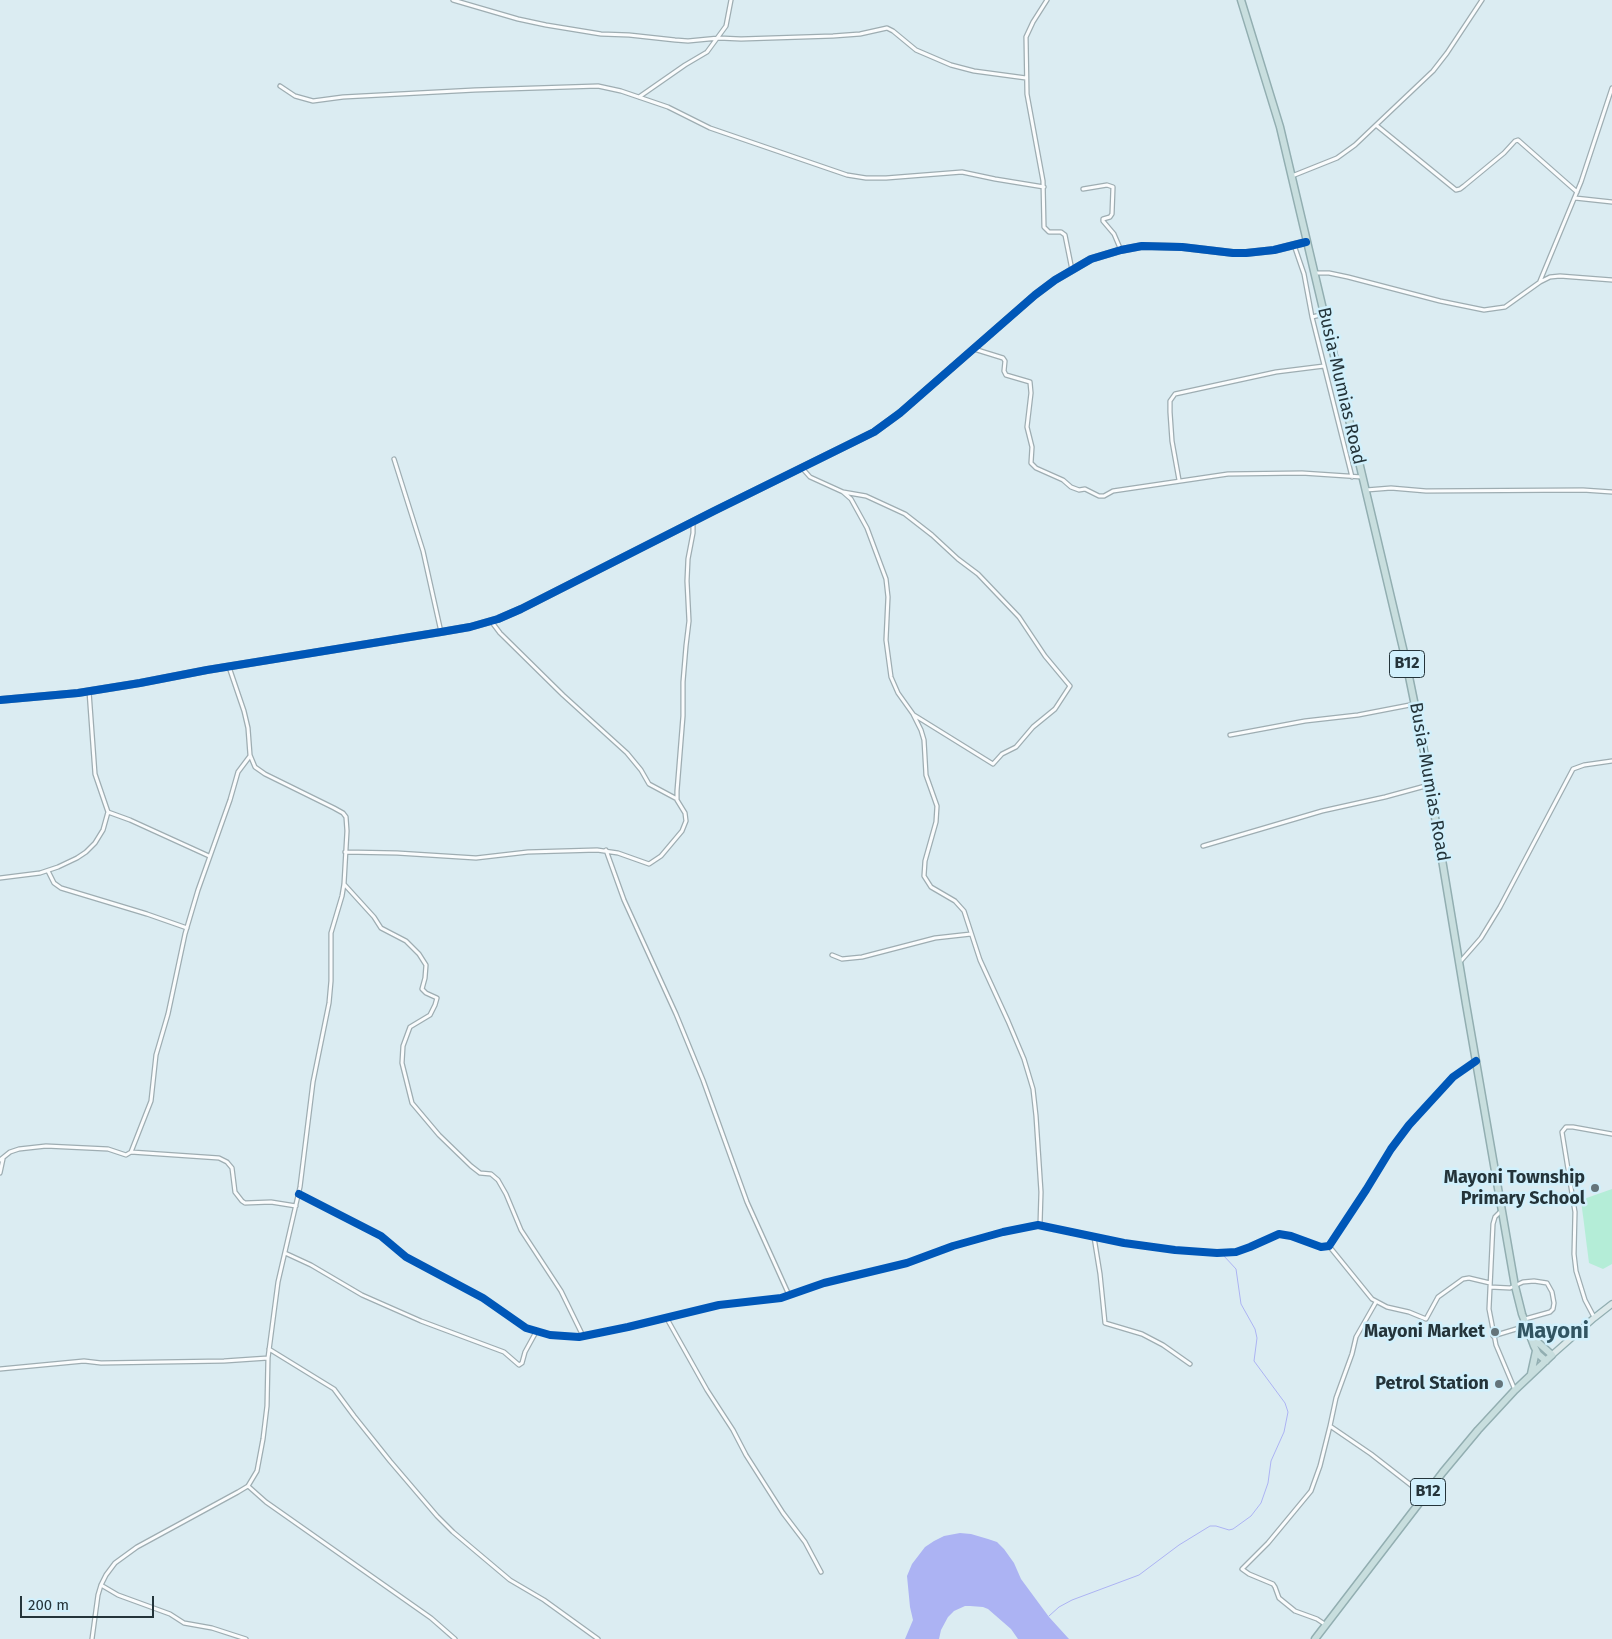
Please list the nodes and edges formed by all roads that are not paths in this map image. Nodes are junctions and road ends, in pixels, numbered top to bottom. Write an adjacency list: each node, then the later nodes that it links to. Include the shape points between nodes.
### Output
1 (453, 0): 6 (street, via 518,19 601,34 682,41)
2 (731, 0): 6 (street, via 726,26)
3 (1047, 0): 7 (street, via 1026,37)
4 (1242, 0): 12 (highway, Busia-Mumias Road / B12)
5 (1482, 0): 11 (street, via 1433,70)
6 (718, 38): 7 (street, via 834,36 887,28 916,50 951,65); 10 (street, via 703,56)
7 (1026, 78): 13 (street)
8 (280, 86): 10 (street, via 308,101 591,85)
9 (1612, 88): 15 (street)
10 (639, 97): 13 (street, via 710,128 847,175 886,178 962,172)
11 (1376, 125): 12 (street, via 1337,158); 15 (street, via 1456,190 1518,140)
12 (1291, 176): 18 (highway, Busia-Mumias Road / B12)
13 (1044, 186): 21 (street, via 1044,227 1049,232 1065,235)
14 (1083, 190): 20 (street, via 1113,187 1112,214 1103,221)
15 (1577, 192): 16 (street)
16 (1575, 198): 17 (street); 24 (street)
17 (1612, 202)
18 (1306, 242): 19 (street); 22 (highway, Busia-Mumias Road / B12)
19 (1294, 245): 21 (street, via 1246,253 1142,246 1091,259); 26 (street, via 1304,274)
20 (1120, 248)
21 (1072, 270): 27 (street, via 1035,294)
22 (1314, 273): 24 (street, via 1348,276 1484,310 1505,308); 25 (highway, Busia-Mumias Road / B12)
23 (1612, 280): 24 (street, via 1560,276)
24 (1540, 282)
25 (1324, 314): 26 (street); 32 (highway, Busia-Mumias Road / B12)
26 (1312, 317): 28 (street)
27 (973, 348): 30 (street, via 887,423); 33 (street, via 1003,358 1006,375 1030,383 1027,427 1032,447 1031,462 1036,468 1071,487 1099,496)
28 (1324, 366): 31 (street); 33 (street, via 1276,372 1175,394 1170,401 1170,412)
29 (394, 459): 39 (street, via 423,551)
30 (802, 468): 35 (street, via 810,477); 37 (street)
31 (1352, 477): 32 (street); 33 (street, via 1294,473 1228,474)
32 (1363, 477): 34 (highway, Busia-Mumias Road / B12)
33 (1179, 480)
34 (1366, 490): 36 (street); 43 (highway, Busia-Mumias Road / B12)
35 (843, 492): 44 (street, via 860,514 886,580 886,640 891,677); 44 (street, via 866,496 905,514 978,574 1019,617 1044,656 1070,686 1055,709 1016,747 1002,754 993,764)
36 (1612, 492)
37 (693, 522): 38 (street); 49 (street, via 688,559 690,621 684,672)
38 (491, 622): 39 (street); 49 (street, via 563,695 627,753 649,784)
39 (441, 632): 40 (street)
40 (229, 667): 41 (street); 46 (street, via 244,711)
41 (89, 691): 42 (street); 50 (street, via 95,774)
42 (0, 700)
43 (1415, 703): 45 (street); 48 (highway, Busia-Mumias Road / B12)
44 (913, 714): 59 (street, via 923,734 926,775 937,810 924,876 931,887 962,907)
45 (1230, 735)
46 (250, 755): 53 (street, via 258,769 345,815); 54 (street, via 238,772)
47 (1612, 761): 61 (street, via 1572,769 1496,913 1481,938)
48 (1430, 785): 51 (street, via 1322,811); 61 (highway, Busia-Mumias Road / B12)
49 (678, 800): 52 (street, via 686,815 684,828 654,862 648,864)
50 (108, 812): 54 (street); 55 (street, via 103,830 92,846 77,858)
51 (1203, 846)
52 (606, 850): 53 (street, via 528,852 476,858); 76 (street, via 624,900 703,1080 747,1202)
53 (345, 852): 57 (street)
54 (209, 856): 58 (street)
55 (48, 871): 56 (street); 58 (street, via 56,886 64,890)
56 (0, 878)
57 (344, 884): 67 (street, via 331,928 329,1003 313,1082); 84 (street, via 381,928 406,941 419,954 426,965 422,989 437,998 430,1015 409,1029 403,1046 402,1063 412,1103 466,1162 498,1180 520,1230 558,1285)
58 (187, 928): 64 (street, via 156,1055 151,1101)
59 (972, 934): 60 (street, via 935,938 862,957 842,959); 70 (street, via 980,960 1018,1044 1033,1089 1041,1192)
60 (832, 955)
61 (1459, 963): 62 (highway, Busia-Mumias Road / B12)
62 (1476, 1062): 69 (highway, Busia-Mumias Road / B12); 72 (street, via 1454,1077 1409,1126)
63 (1612, 1134): 80 (street, via 1573,1127 1566,1127 1562,1132 1575,1212 1576,1271)
64 (131, 1152): 65 (street, via 126,1155 108,1149 46,1146 19,1149); 68 (street, via 219,1158 232,1168 234,1192 245,1203 271,1202)
65 (1, 1159): 66 (street)
66 (0, 1174)
67 (299, 1194): 68 (street); 83 (street, via 381,1236 411,1261 472,1292)
68 (296, 1206): 73 (street)
69 (1502, 1210): 74 (street, via 1492,1224); 75 (highway, Busia-Mumias Road / B12)
70 (1040, 1225): 71 (street); 76 (street, via 1003,1232 907,1263)
71 (1094, 1237): 72 (street, via 1136,1246 1227,1253 1279,1234 1321,1247); 92 (street, via 1105,1323 1142,1334)
72 (1329, 1246): 77 (street)
73 (284, 1253): 83 (street, via 362,1295 504,1352 520,1365); 87 (street)
74 (1490, 1285): 75 (street); 77 (street, via 1463,1279 1438,1297 1426,1320); 85 (street)
75 (1515, 1286): 81 (highway, Busia-Mumias Road / B12); 81 (street, via 1541,1281 1547,1283 1552,1292 1552,1311)
76 (789, 1295): 79 (street, via 719,1304)
77 (1376, 1302): 96 (street, via 1356,1337)
78 (1612, 1304): 80 (main road)
79 (666, 1317): 84 (street); 99 (street, via 746,1455)
80 (1594, 1318): 89 (main road)
81 (1524, 1319): 82 (highway, Busia-Mumias Road / B12)
82 (1526, 1326): 85 (street); 86 (highway, Busia-Mumias Road / B12)
83 (536, 1332): 84 (street, via 561,1337)
84 (583, 1336)
85 (1493, 1336): 95 (street)
86 (1531, 1336): 88 (highway, Busia-Mumias Road / B12); 89 (highway, Busia-Mumias Road / B12)
87 (269, 1349): 90 (street); 105 (street, via 334,1389 390,1461 453,1532 506,1577)
88 (1536, 1350): 91 (highway, Busia-Mumias Road / B12); 94 (highway, Busia-Mumias Road / B12)
89 (1552, 1355): 91 (highway, B12)
90 (268, 1358): 93 (street, via 87,1361); 97 (street, via 263,1439 257,1471)
91 (1546, 1361): 94 (highway, B12)
92 (1190, 1364)
93 (0, 1369)
94 (1532, 1374): 95 (highway, B12)
95 (1515, 1390): 98 (highway, B12)
96 (1330, 1426): 98 (street); 101 (street, via 1311,1491 1268,1543 1242,1568 1273,1584 1279,1598 1295,1611)
97 (248, 1486): 100 (street, via 124,1555); 104 (street)
98 (1425, 1496): 101 (highway, B12)
99 (821, 1572)
100 (101, 1585): 102 (street); 103 (street, via 184,1623)
101 (1326, 1625): 106 (highway, B12)
102 (92, 1639)
103 (246, 1639)
104 (455, 1639)
105 (598, 1639)
106 (1315, 1639)

